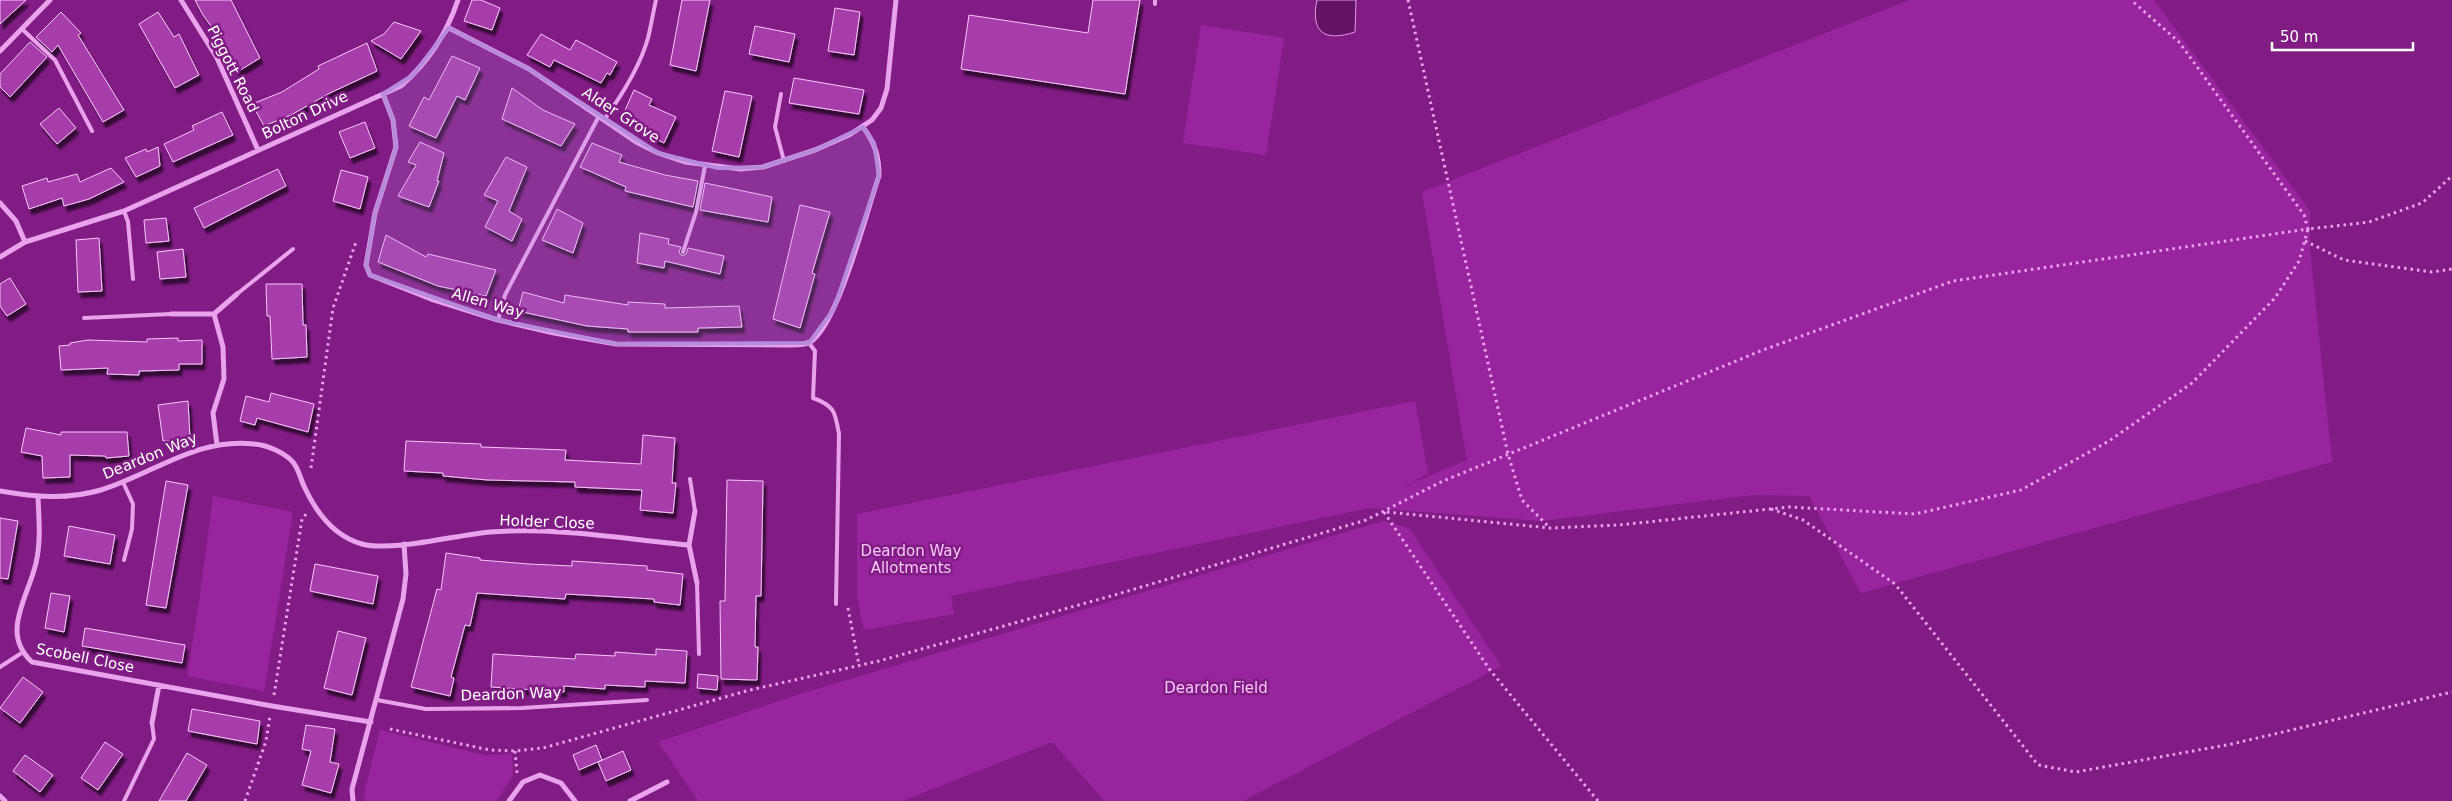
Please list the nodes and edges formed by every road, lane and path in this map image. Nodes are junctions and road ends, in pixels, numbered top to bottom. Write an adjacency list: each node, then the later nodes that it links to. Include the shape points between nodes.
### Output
1 (50, 0): 9 (street)
2 (181, 0): 17 (street, Piggott Road, via 217,58)
3 (458, 0): 8 (street, Bolton Drive)
4 (656, 0): 14 (lane, via 648,39 620,98)
5 (896, 0): 15 (street, Alder Grove, via 887,89 881,108)
6 (1408, 0): 39 (path)
7 (2131, 0): 23 (path, via 2179,42 2304,215)
8 (448, 28): 11 (street, Bolton Drive, via 413,75 401,86); 13 (street, Alder Grove, via 529,69)
9 (22, 29): 10 (street); 16 (lane, via 54,60)
10 (0, 51)
11 (383, 94): 17 (street, Bolton Drive); 36 (street, Allen Way, via 393,120 396,147 375,213 366,265 370,275)
12 (781, 94): 18 (lane, via 775,127)
13 (599, 116): 14 (street, Alder Grove); 36 (lane, via 505,295)
14 (604, 120): 19 (street, Alder Grove, via 658,153)
15 (863, 127): 18 (street, Alder Grove); 37 (street, via 874,143 879,176 834,309 819,333)
16 (92, 131)
17 (258, 150): 22 (street, Bolton Drive)
18 (784, 161): 19 (street, Alder Grove, via 740,169)
19 (705, 166): 28 (lane, via 696,212)
20 (2452, 176): 23 (path, via 2414,207 2369,222)
21 (0, 203): 26 (street, via 16,221)
22 (124, 211): 26 (street, Bolton Drive); 31 (lane, via 128,222)
23 (2308, 229): 25 (path); 39 (path, via 1953,281 1763,350)
24 (357, 241): 40 (path, via 333,308)
25 (2305, 241): 30 (path, via 2344,260 2432,272); 46 (path, via 2299,261 2275,298 2192,383 2109,441 2021,490 1915,514 1789,507)
26 (25, 242): 29 (street, Bolton Drive)
27 (293, 249): 32 (lane)
28 (683, 252)
29 (0, 257)
30 (2452, 269)
31 (133, 280)
32 (237, 294): 34 (street)
33 (171, 314): 34 (street); 35 (lane)
34 (214, 314): 38 (street, via 224,347 224,379 214,413)
35 (84, 318)
36 (498, 320): 37 (street, Allen Way, via 616,344 790,345)
37 (809, 342): 54 (lane, via 814,351 813,398 828,403 835,414 839,434)
38 (217, 445): 42 (street, Deardon Way, via 179,455); 45 (street, Deardon Way, via 256,444 274,449 292,461)
39 (1508, 454): 48 (path, via 1443,481); 49 (path, via 1522,500)
40 (310, 469)
41 (690, 479): 47 (lane)
42 (123, 482): 44 (street, Deardon Way, via 64,497); 52 (lane, via 133,504 132,529)
43 (0, 491): 44 (street, Deardon Way)
44 (38, 498): 56 (street, Scobell Close, via 36,563 13,618 12,639)
45 (314, 504): 50 (street, Deardon Way, via 330,528 346,537 362,544); 64 (path, via 302,519)
46 (1770, 509): 49 (path, via 1618,525); 61 (path, via 1803,520 1895,584 2038,765 2076,772 2232,744)
47 (695, 511): 51 (street)
48 (1384, 512): 49 (path); 58 (path, via 1212,567); 79 (path, via 1490,670)
49 (1550, 528)
50 (404, 544): 51 (street, Holder Close, via 490,532 552,532); 62 (street, via 406,574 403,599)
51 (689, 545): 53 (street)
52 (124, 560)
53 (698, 583): 57 (lane)
54 (836, 604)
55 (848, 608): 58 (path)
56 (20, 654): 59 (lane); 60 (street, Scobell Close, via 32,662)
57 (699, 654)
58 (859, 665): 68 (path, via 750,690 543,748)
59 (0, 667)
60 (159, 685): 64 (street, Scobell Close); 66 (street)
61 (2452, 692)
62 (377, 700): 63 (lane, Deardon Way, via 426,709 522,708); 65 (street)
63 (647, 700)
64 (272, 706): 65 (street, Scobell Close); 74 (path, via 266,741)
65 (371, 722): 75 (street, via 352,789)
66 (152, 723): 73 (lane, via 154,739)
67 (390, 729): 68 (path, via 490,750)
68 (515, 751): 69 (path, via 517,775)
69 (523, 782): 76 (street); 77 (street, via 540,775 549,777 561,783)
70 (667, 782): 78 (street)
71 (0, 796): 72 (street)
72 (5, 801)
73 (124, 801)
74 (245, 801)
75 (353, 801)
76 (509, 801)
77 (575, 801)
78 (630, 801)
79 (1598, 801)

